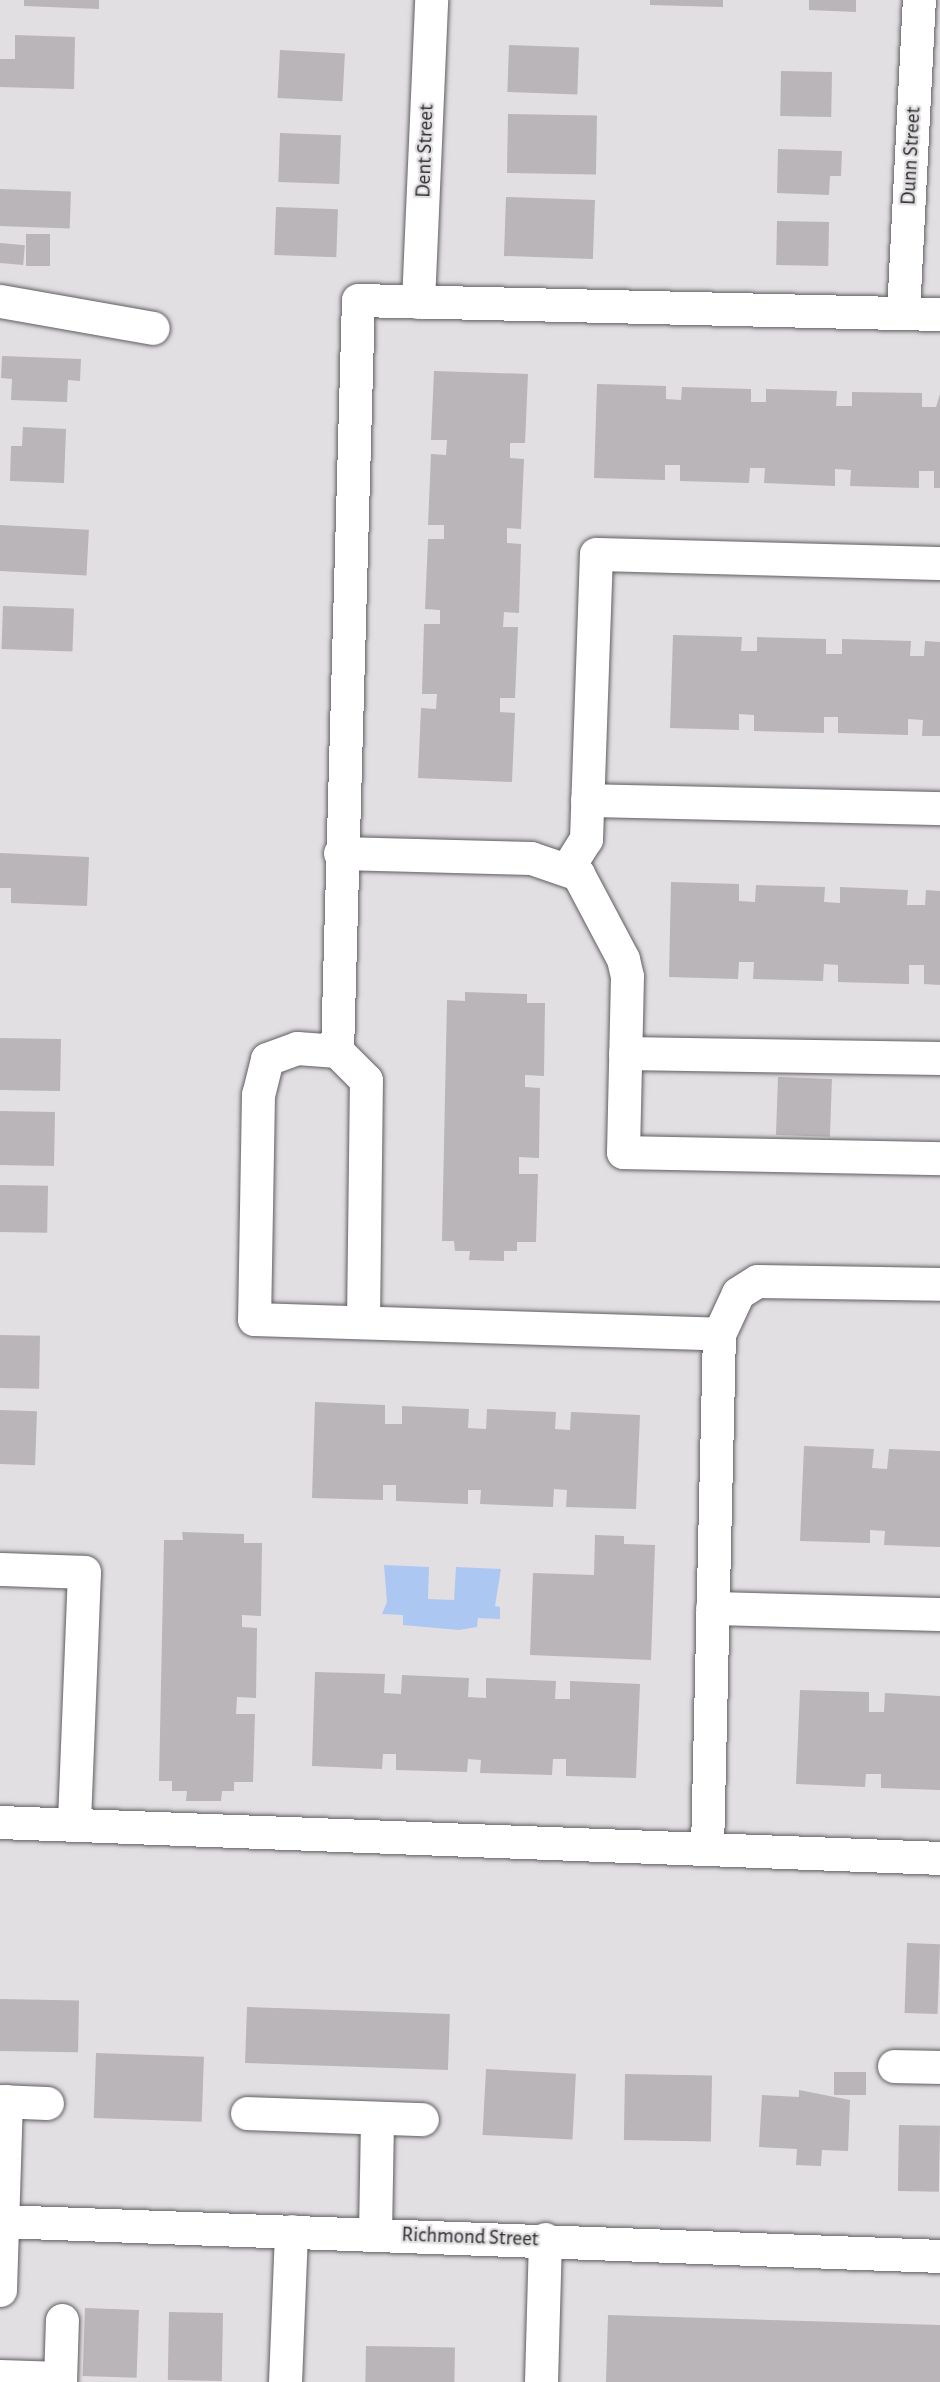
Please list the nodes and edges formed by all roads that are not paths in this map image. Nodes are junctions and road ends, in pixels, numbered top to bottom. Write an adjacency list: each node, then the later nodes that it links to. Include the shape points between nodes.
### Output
1 (432, 0): 4 (street, Dent Street)
2 (919, 0): 5 (street, Dunn Street)
3 (0, 301): 7 (street)
4 (418, 302): 5 (street); 11 (street, via 358,300)
5 (903, 313): 6 (street)
6 (940, 314)
7 (153, 328)
8 (940, 563): 9 (street, via 596,554)
9 (587, 800): 10 (street); 12 (street, via 586,839)
10 (940, 808)
11 (340, 853): 12 (street, via 531,858); 13 (street)
12 (567, 869): 14 (street, via 578,874 623,959)
13 (337, 1052): 18 (street, via 366,1080); 18 (street, via 297,1048 267,1059 258,1094 254,1318)
14 (625, 1053): 15 (street); 16 (street, via 623,1152)
15 (940, 1058)
16 (940, 1158)
17 (940, 1284): 19 (street, via 757,1281 738,1293)
18 (363, 1322): 19 (street)
19 (719, 1334): 21 (street)
20 (0, 1569): 24 (street, via 84,1572)
21 (712, 1608): 22 (street); 25 (street)
22 (940, 1614)
23 (0, 1822): 24 (street)
24 (74, 1825): 25 (street)
25 (707, 1849): 26 (street)
26 (940, 1858)
27 (894, 2066): 28 (street)
28 (940, 2067)
29 (3, 2101): 30 (street); 34 (street)
30 (47, 2103)
31 (247, 2113): 32 (street)
32 (377, 2118): 33 (street); 36 (street)
33 (422, 2119)
34 (1, 2221): 35 (street, Richmond Street); 39 (street)
35 (291, 2231): 36 (street, Richmond Street); 43 (street)
36 (375, 2234): 37 (street, Richmond Street)
37 (545, 2239): 38 (street, Richmond Street); 44 (street)
38 (940, 2256)
39 (0, 2290)
40 (63, 2320): 42 (street)
41 (0, 2376): 42 (street)
42 (60, 2380)
43 (285, 2382)
44 (541, 2382)

